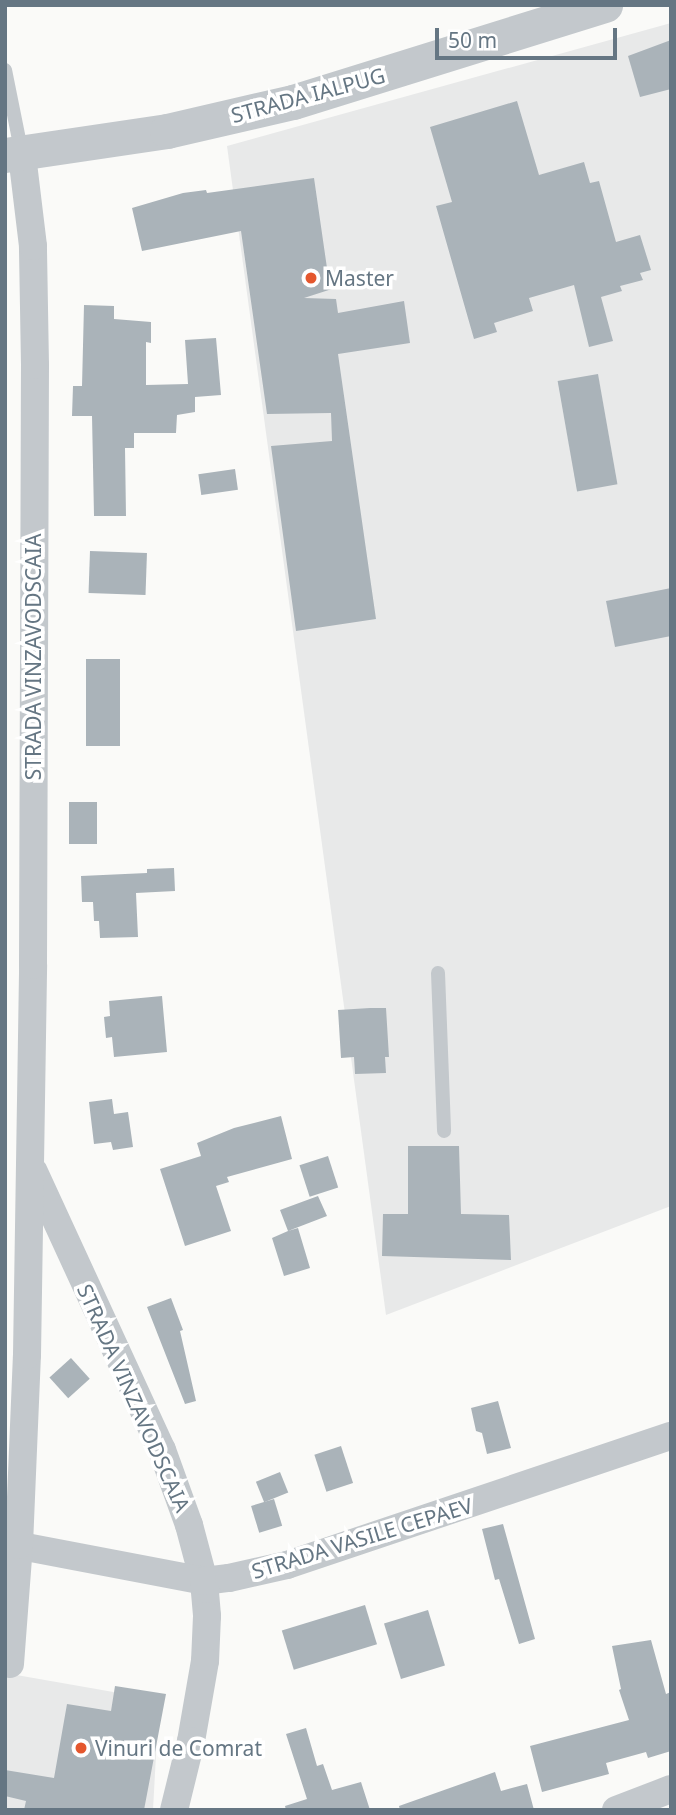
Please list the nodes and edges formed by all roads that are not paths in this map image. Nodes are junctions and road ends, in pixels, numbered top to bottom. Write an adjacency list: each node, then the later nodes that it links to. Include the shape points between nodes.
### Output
1 (605, 5): 3 (street, STRADA IALPUG, via 292,102 167,131)
2 (5, 70): 3 (lane)
3 (13, 155): 6 (street, STRADA VINZAVODSCAIA, via 33,247 35,365)
4 (438, 973): 5 (lane)
5 (444, 1130)
6 (29, 1160): 8 (street, STRADA VINZAVODSCAIA, via 30,1217); 9 (street, STRADA VINZAVODSCAIA, via 162,1450)
7 (671, 1436): 9 (street, STRADA VASILE CEPAEV, via 287,1565)
8 (12, 1544): 9 (street, STRADA VASILE CEPAEV); 10 (street, STRADA VINZAVODSCAIA)
9 (204, 1581): 12 (street, STRADA VINZAVODSCAIA, via 208,1616 205,1661)
10 (10, 1664)
11 (671, 1789): 13 (street)
12 (174, 1810)
13 (616, 1810)

